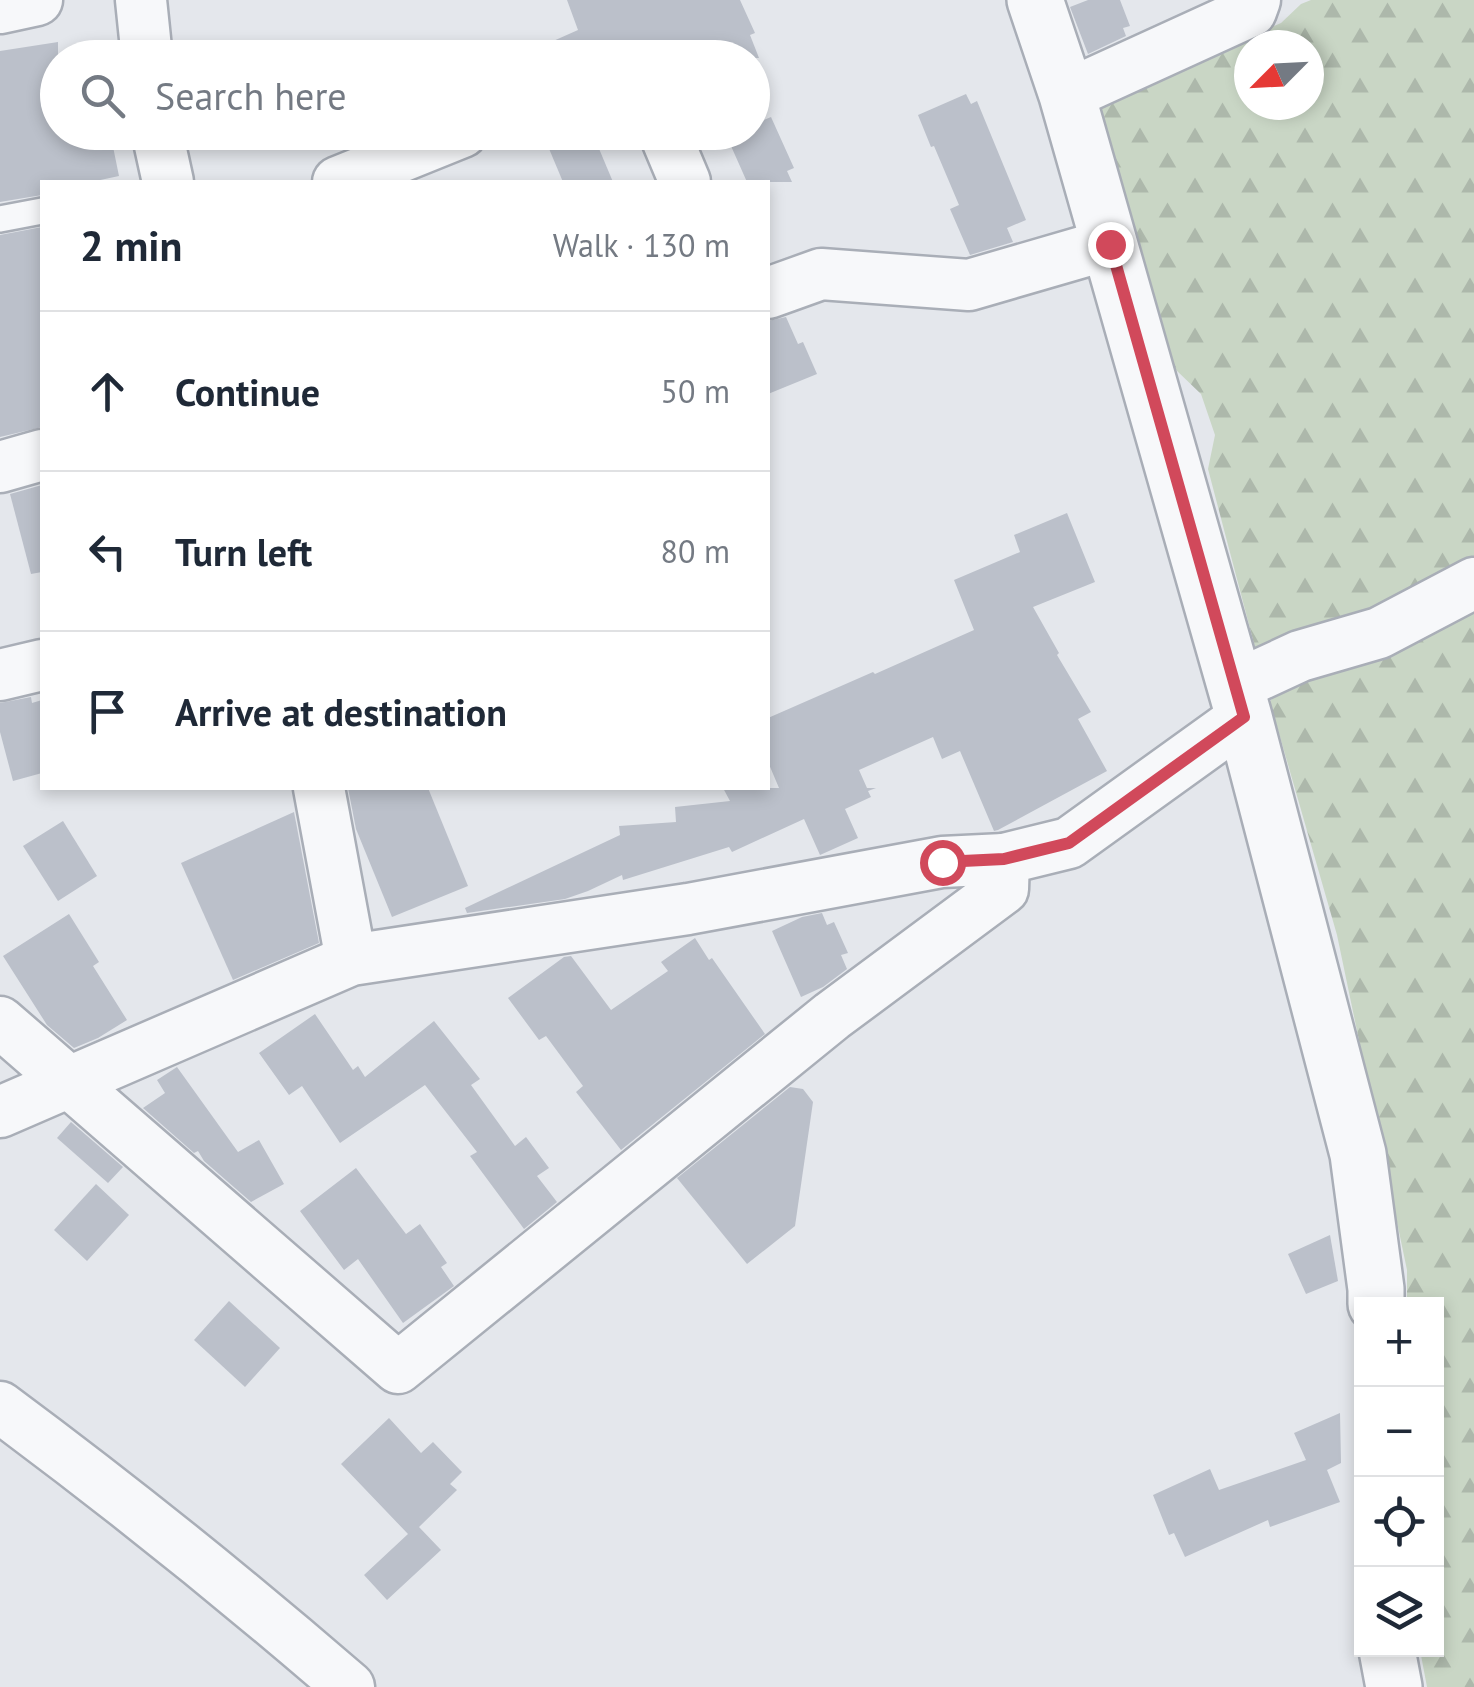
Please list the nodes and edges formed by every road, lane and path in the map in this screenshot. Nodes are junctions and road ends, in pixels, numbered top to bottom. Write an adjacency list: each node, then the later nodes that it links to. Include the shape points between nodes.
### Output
1 (37, 0): 5 (street)
2 (141, 0): 6 (street)
3 (1035, 0): 7 (street)
4 (1255, 0): 7 (street, via 1251,11)
5 (0, 8)
6 (145, 40)
7 (1067, 95): 16 (street)
8 (161, 150): 11 (street)
9 (417, 150): 12 (street)
10 (672, 150): 13 (street)
11 (168, 180)
12 (343, 180)
13 (684, 180)
14 (40, 210): 15 (lane)
15 (0, 218)
16 (1110, 244): 17 (street, via 969,285 820,274); 23 (street)
17 (770, 292)
18 (40, 457): 19 (street)
19 (0, 467)
20 (1474, 583): 23 (street, via 1380,633 1300,656)
21 (40, 665): 22 (street)
22 (0, 675)
23 (1239, 701): 25 (street, via 1069,843); 30 (street, via 1358,1154)
24 (319, 790): 26 (street)
25 (1004, 859): 26 (street, via 942,862 688,910); 28 (street, via 1002,889 832,1016 398,1368)
26 (351, 960): 28 (street)
27 (0, 1022): 28 (street)
28 (69, 1082): 29 (street)
29 (0, 1112)
30 (1376, 1297)
31 (0, 1408): 33 (street)
32 (1388, 1657): 34 (street)
33 (350, 1687)
34 (1394, 1687)

